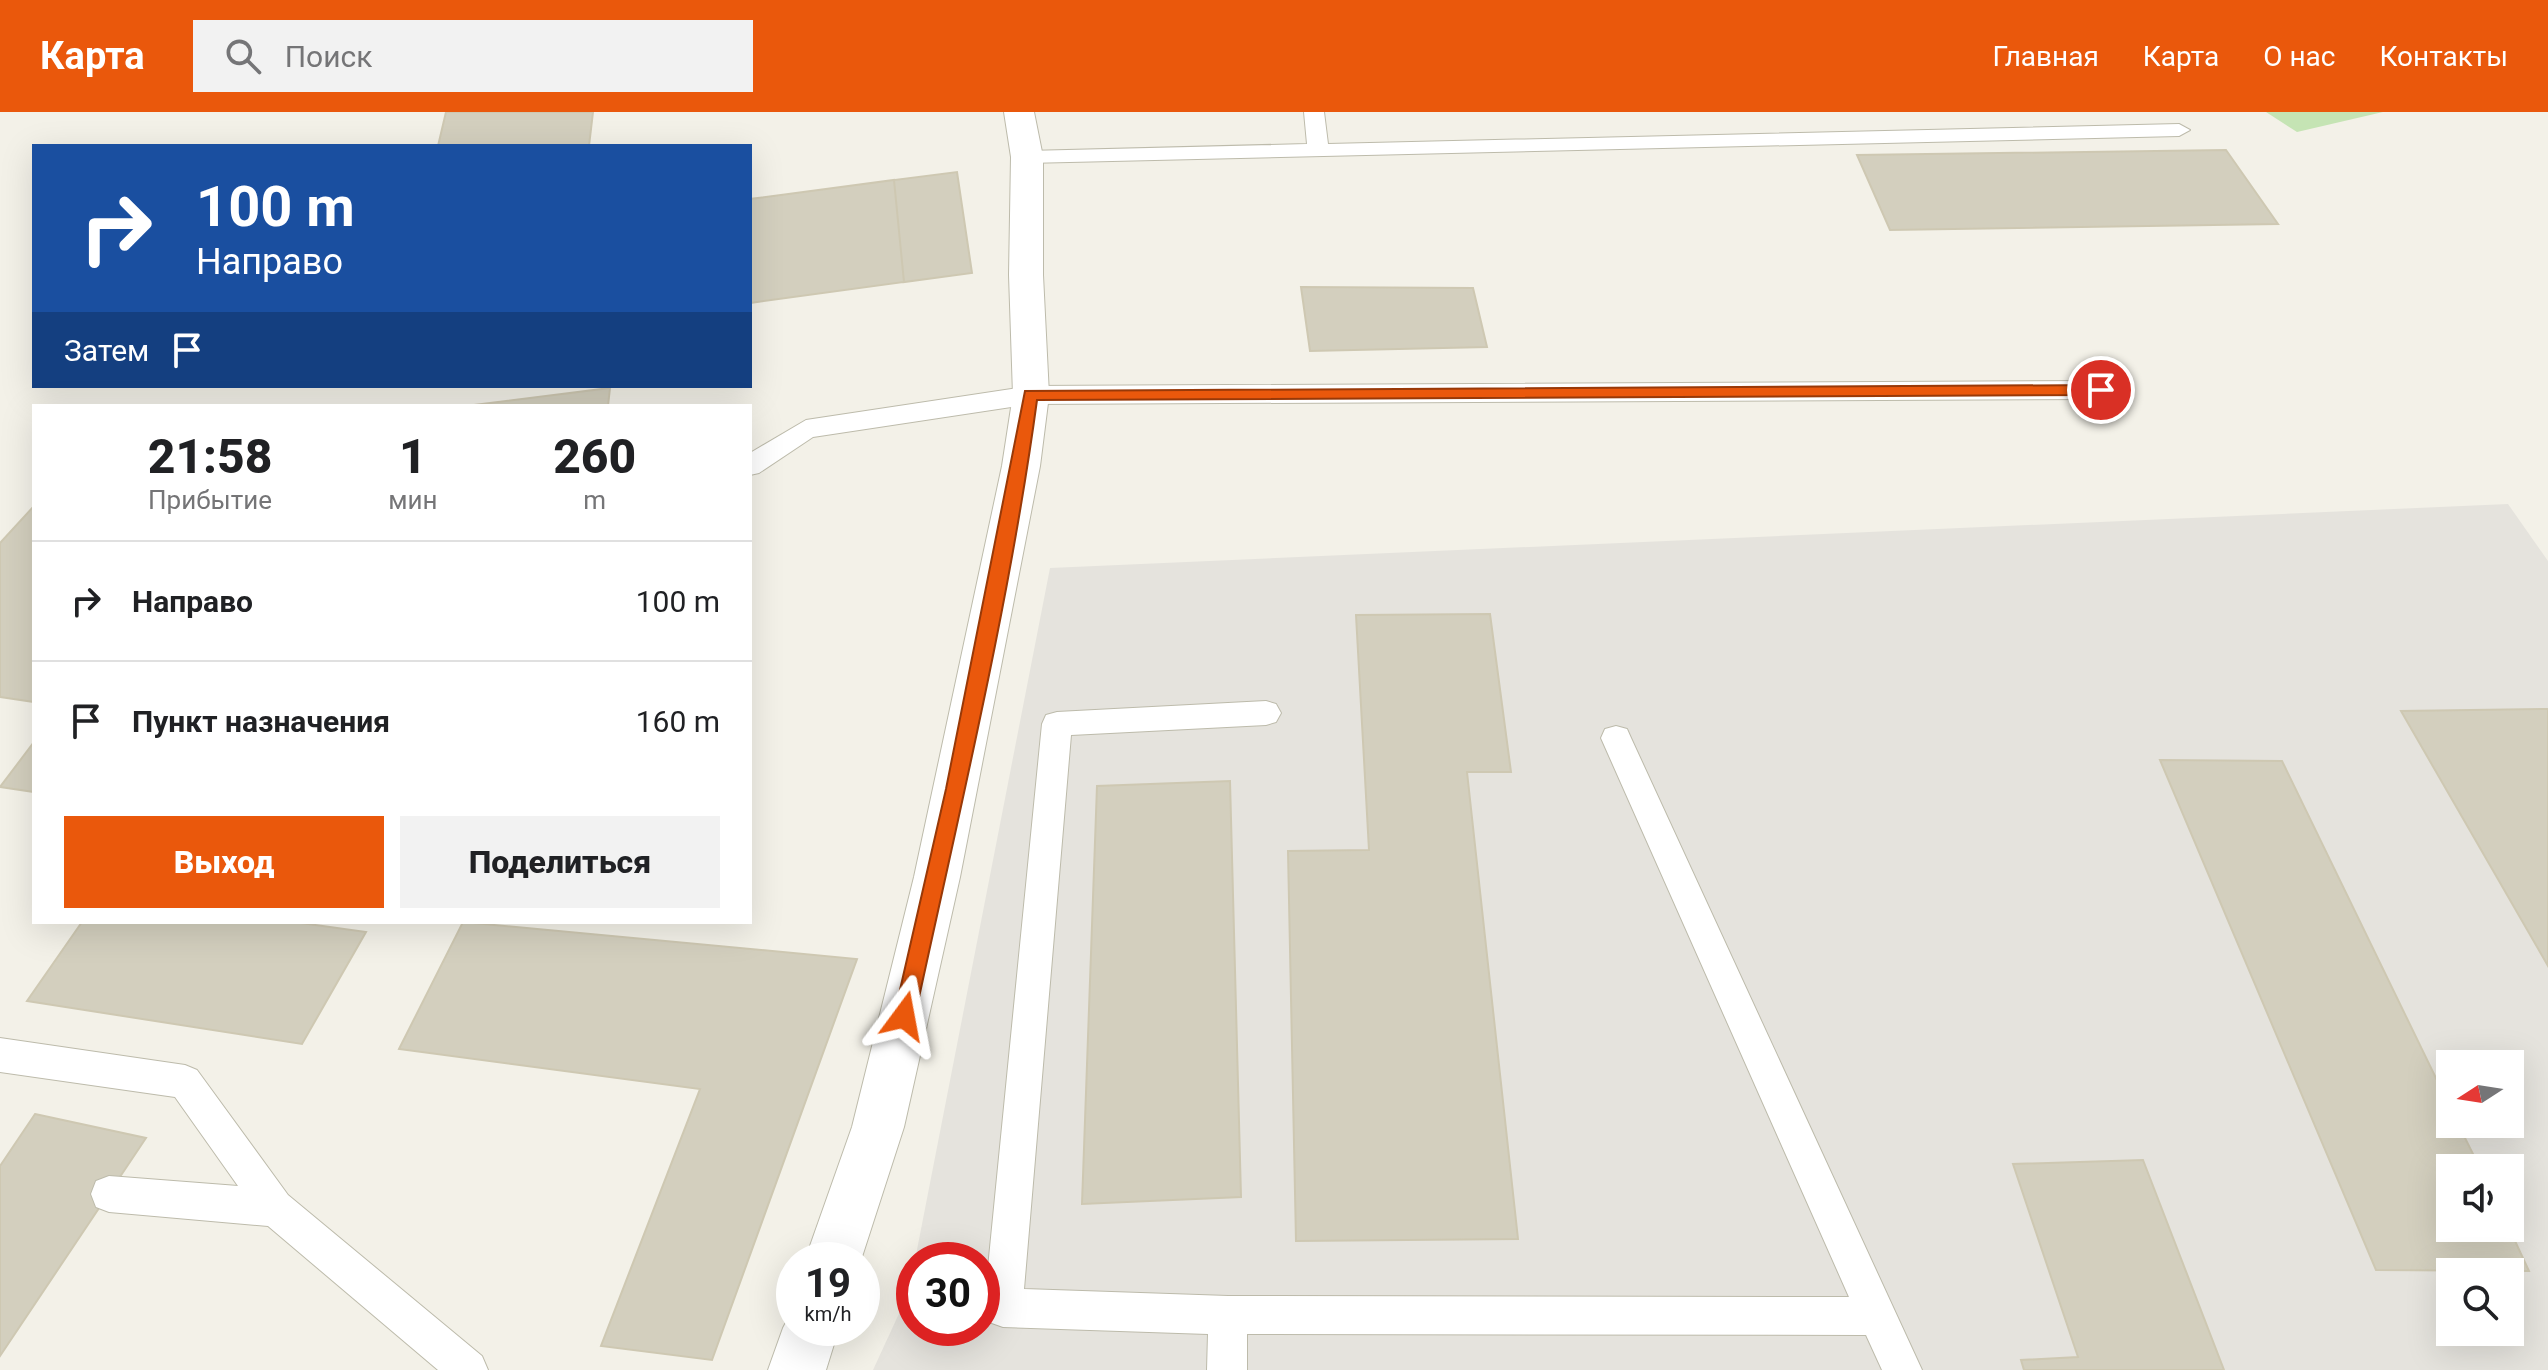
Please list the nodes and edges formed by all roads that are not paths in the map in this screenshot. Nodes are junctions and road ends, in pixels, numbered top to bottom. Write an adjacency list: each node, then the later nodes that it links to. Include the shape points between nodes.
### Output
1 (1019, 112): 5 (street)
2 (1314, 112): 4 (lane)
3 (2179, 130): 4 (lane)
4 (1318, 151): 5 (lane)
5 (1027, 157): 7 (street)
6 (2101, 390): 7 (lane)
7 (1031, 395): 8 (lane, via 806,429); 14 (street, via 937,877 878,1127)
8 (752, 465)
9 (1266, 713): 15 (lane, via 1057,724 1003,1308)
10 (1616, 738): 16 (lane)
11 (0, 1055): 13 (lane, via 185,1082)
12 (109, 1194): 13 (lane)
13 (275, 1208): 18 (lane)
14 (839, 1242)
15 (1228, 1315): 16 (lane); 20 (lane)
16 (1877, 1316): 21 (lane)
17 (805, 1346): 19 (street)
18 (468, 1370)
19 (797, 1370)
20 (1227, 1370)
21 (1902, 1370)

